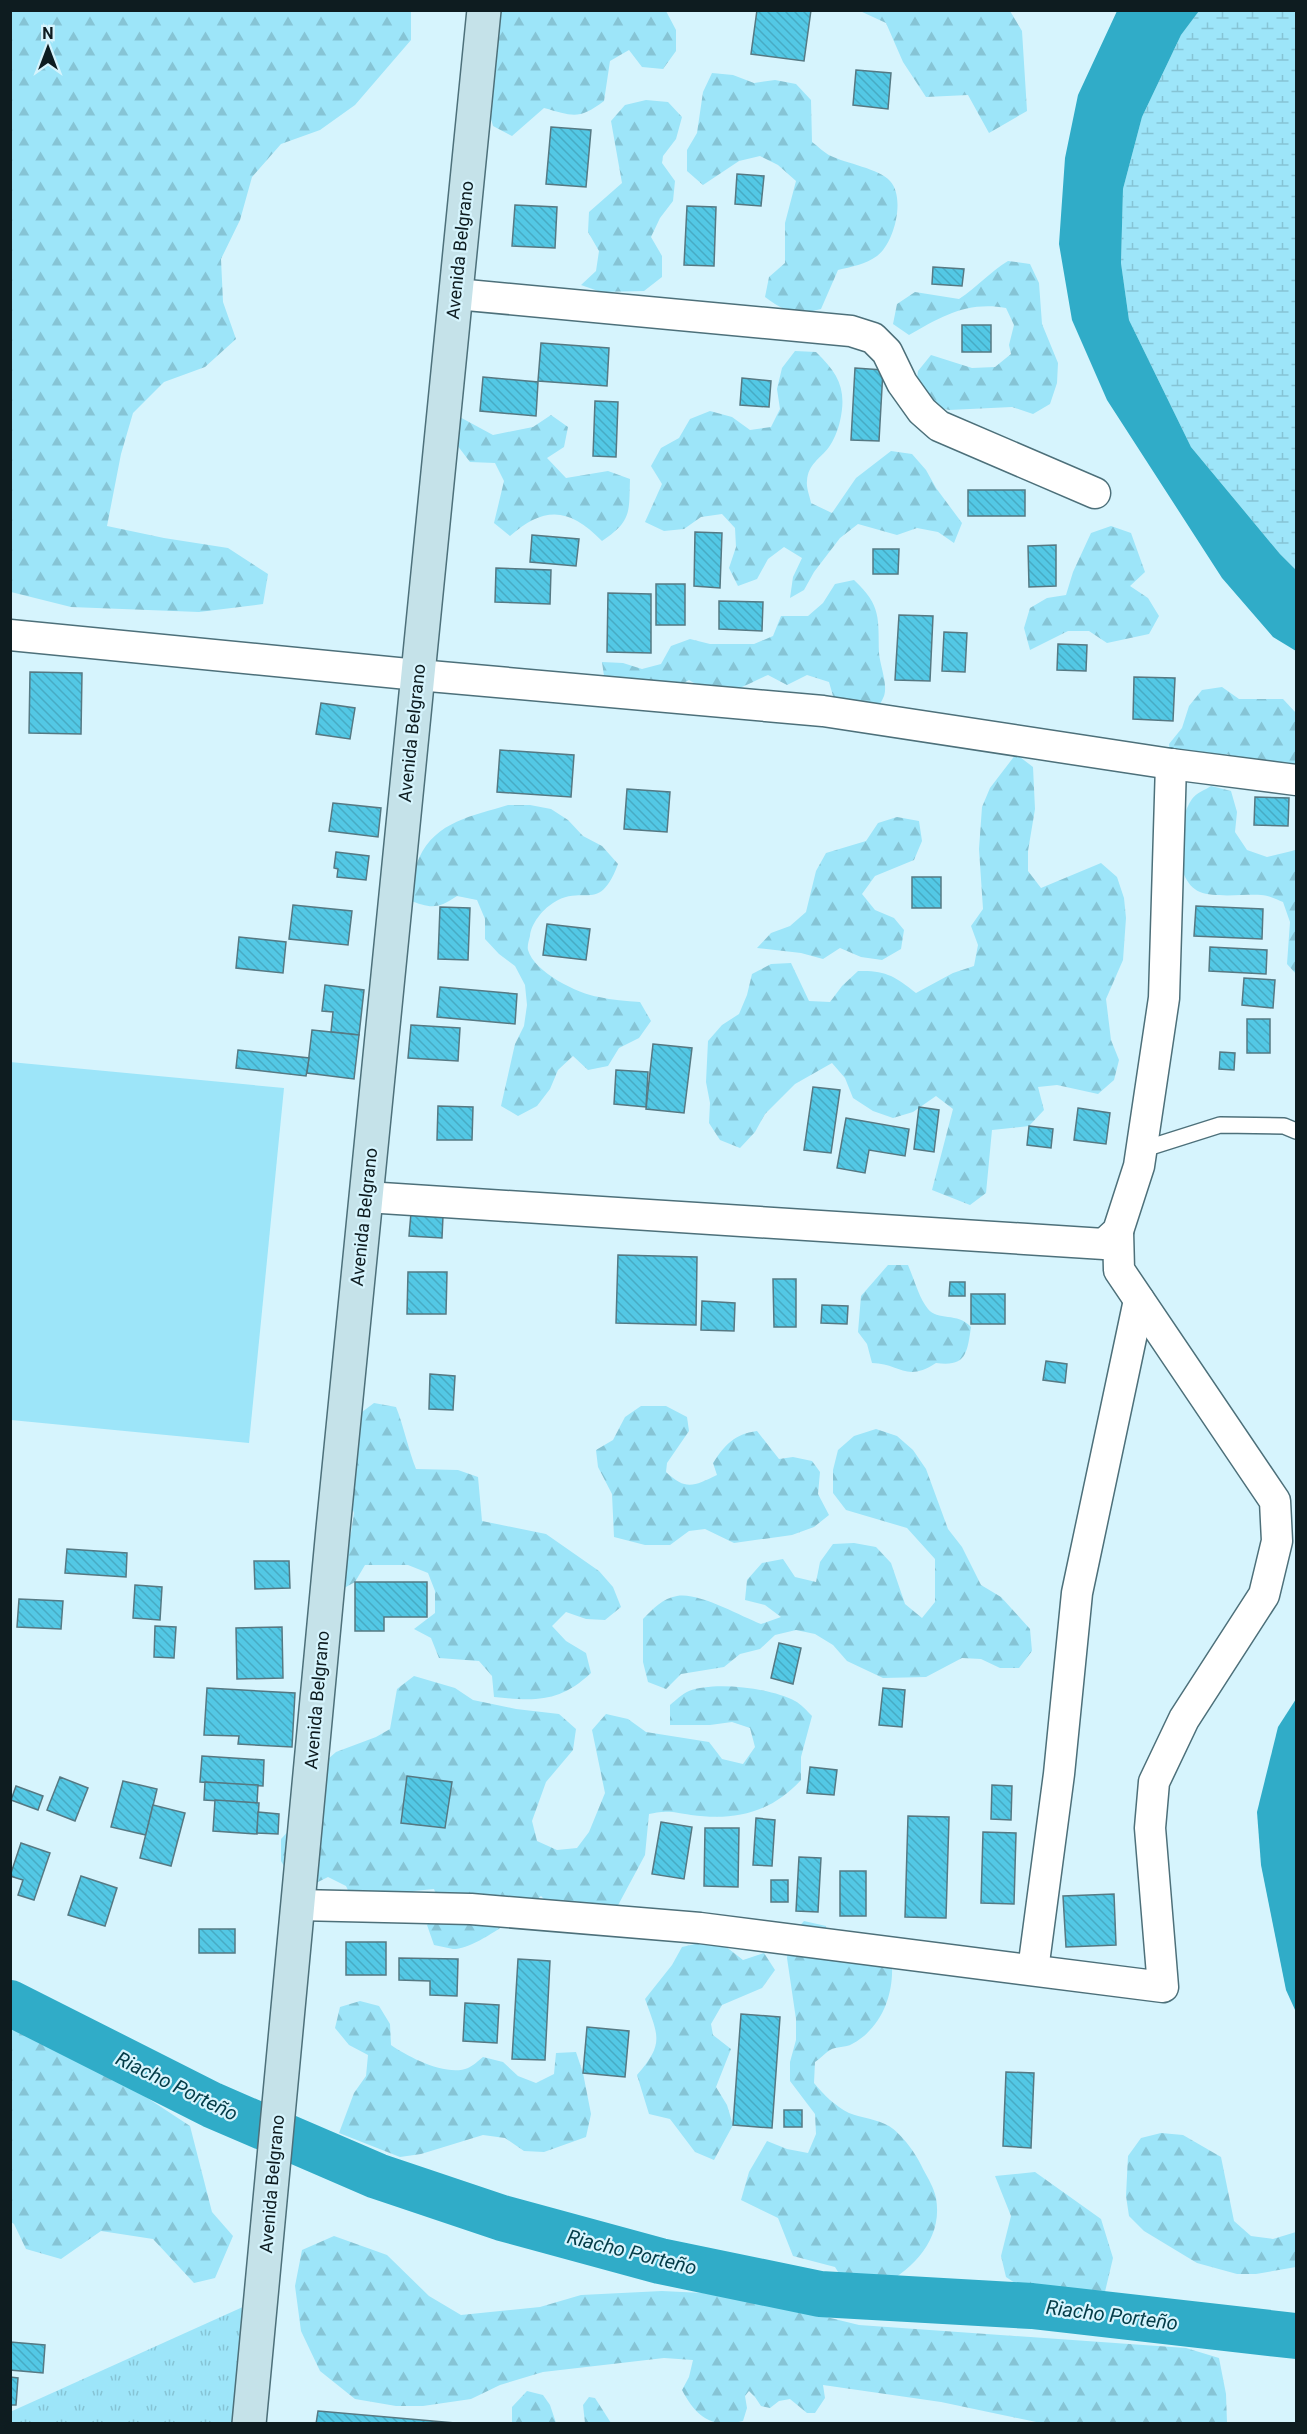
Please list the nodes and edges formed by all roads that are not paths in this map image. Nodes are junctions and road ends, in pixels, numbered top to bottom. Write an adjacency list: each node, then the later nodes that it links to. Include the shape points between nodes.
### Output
1 (484, 10): 2 (street, Avenida Belgrano)
2 (456, 294): 3 (street, via 851,331 873,338 887,352 902,383 922,411 939,426); 5 (street, Avenida Belgrano)
3 (1095, 493)
4 (10, 635): 5 (street)
5 (418, 675): 6 (street, via 823,711); 10 (street, Avenida Belgrano)
6 (1171, 765): 7 (street); 9 (street, via 1164,999)
7 (1296, 780)
8 (1296, 1131): 9 (lane, via 1284,1126 1220,1125)
9 (1141, 1150): 11 (street)
10 (366, 1197): 11 (street, via 1104,1244); 13 (street, Avenida Belgrano)
11 (1118, 1231): 12 (street, via 1119,1270)
12 (1139, 1300): 14 (street, via 1077,1593 1059,1774); 14 (street, via 1275,1501 1277,1541 1264,1595 1184,1719 1154,1782 1150,1828 1163,1987)
13 (298, 1905): 14 (street, via 471,1909 700,1928); 15 (street, Avenida Belgrano)
14 (1033, 1970)
15 (249, 2424)

